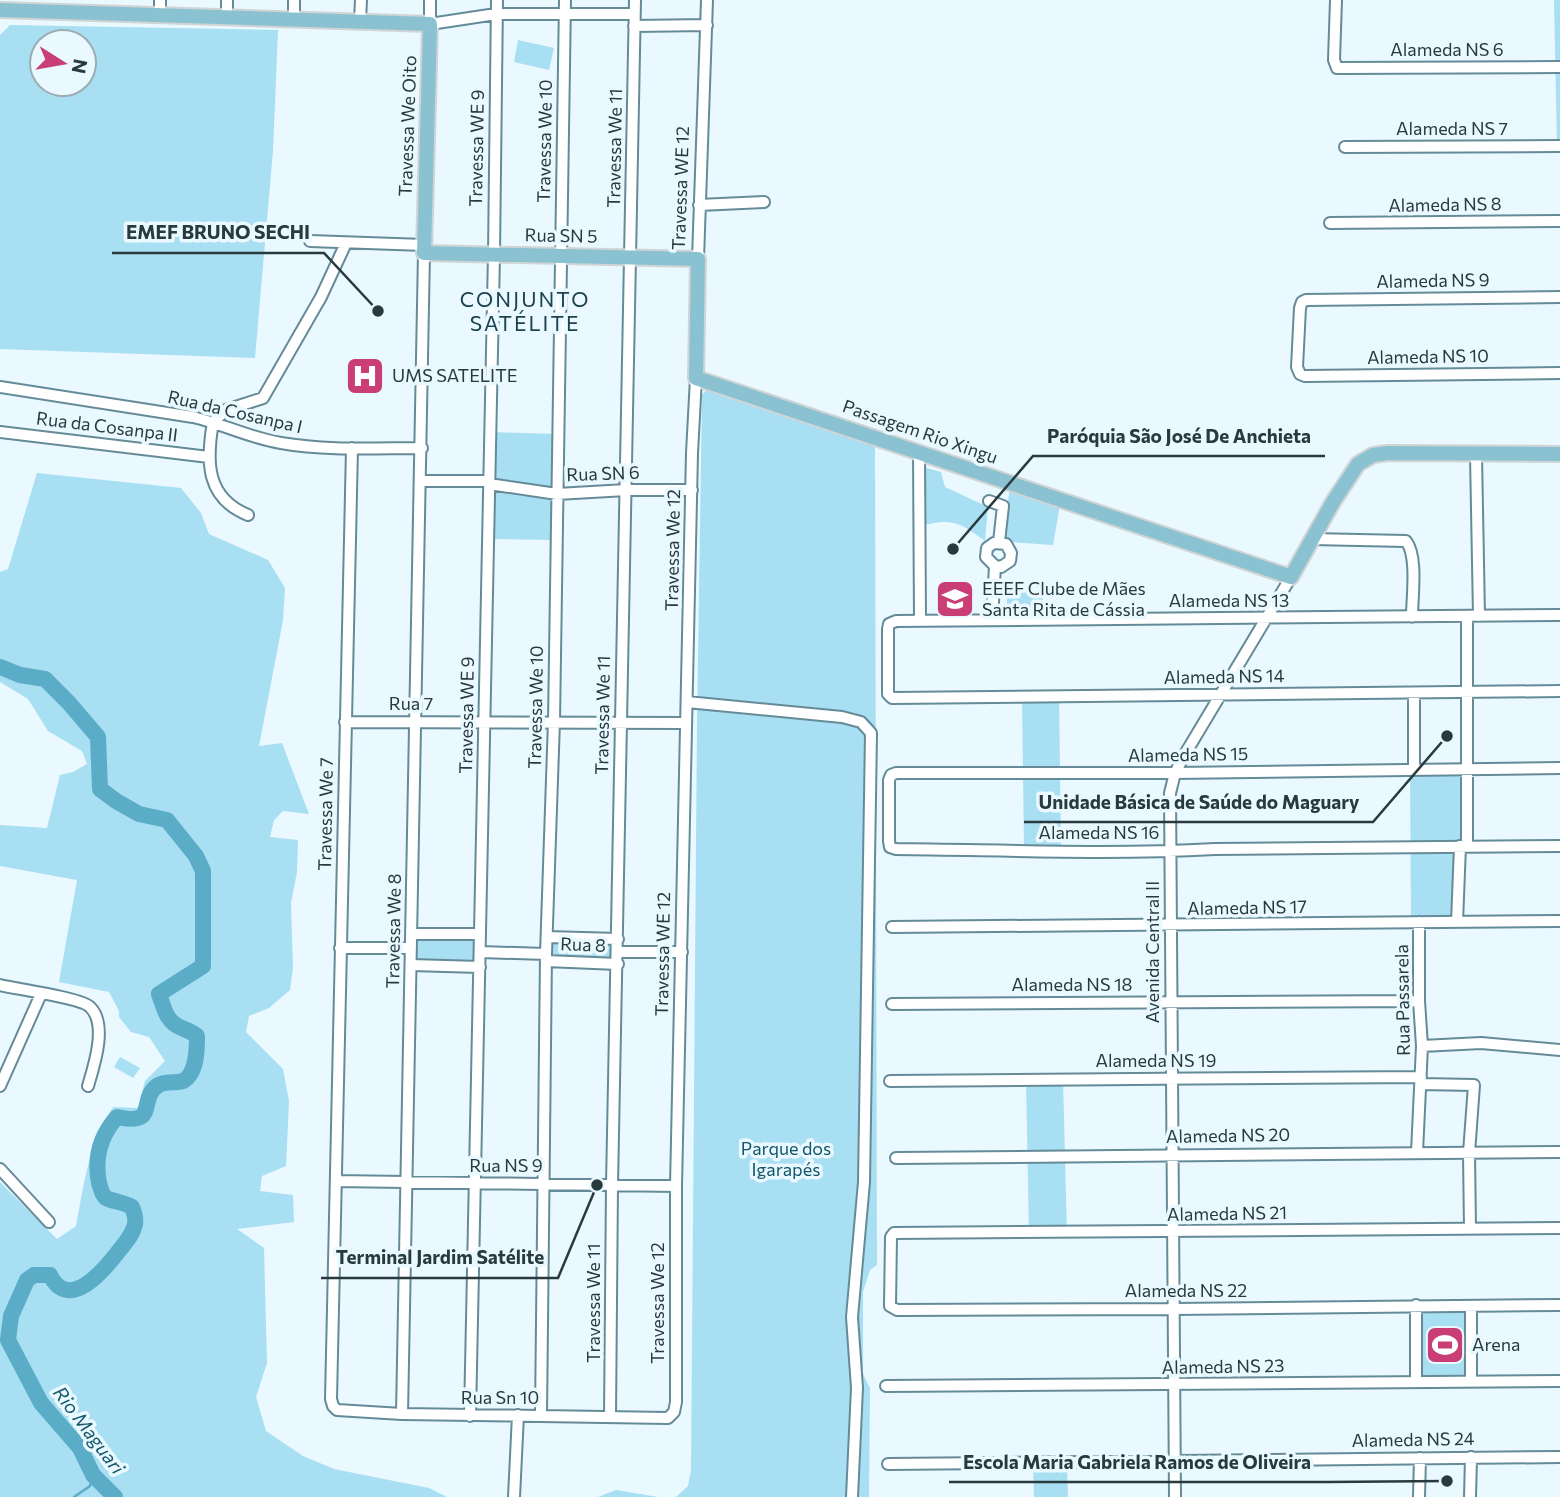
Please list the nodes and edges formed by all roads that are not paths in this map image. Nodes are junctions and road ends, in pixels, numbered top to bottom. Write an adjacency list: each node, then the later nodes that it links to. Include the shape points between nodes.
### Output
1 (227, 0): 17 (street)
2 (294, 0): 18 (street)
3 (361, 0): 19 (street)
4 (430, 0): 20 (street, Travessa We Oito)
5 (497, 0): 15 (street, Travessa WE 9)
6 (565, 0): 14 (street, Travessa We 10)
7 (635, 0): 16 (street, Travessa We 11)
8 (707, 0): 21 (street, Travessa WE 12)
9 (1336, 0): 23 (street, Alameda NS 6, via 1335,65 1339,68)
10 (20, 5): 11 (main road); 13 (main road)
11 (91, 6): 12 (main road)
12 (160, 7): 17 (main road)
13 (0, 10)
14 (565, 12): 15 (street); 16 (street); 34 (street, Travessa We 10)
15 (496, 14): 20 (street); 33 (street, Travessa WE 9)
16 (634, 14): 22 (street, Travessa We 11)
17 (227, 16): 18 (main road)
18 (294, 19): 19 (main road)
19 (360, 21): 20 (main road)
20 (430, 24): 32 (main road, Travessa We Oito)
21 (707, 25): 22 (street); 27 (street, Travessa WE 12)
22 (634, 26): 35 (street, Travessa We 11)
23 (1560, 67)
24 (1560, 146): 25 (street, Alameda NS 7)
25 (1345, 147)
26 (764, 202): 27 (street)
27 (699, 205): 36 (street, Travessa WE 12)
28 (1560, 221): 29 (street, Alameda NS 8)
29 (1330, 223)
30 (310, 241): 31 (street)
31 (346, 243): 32 (street); 42 (street, via 263,398 226,410)
32 (424, 249): 33 (main road, Rua SN 5); 44 (street)
33 (494, 254): 34 (main road, Rua SN 5); 51 (street, Travessa WE 9)
34 (561, 256): 35 (main road, Rua SN 5); 54 (street, Travessa We 10)
35 (629, 257): 36 (main road, Rua SN 5); 53 (street, Travessa We 11)
36 (698, 259): 40 (main road, Travessa WE 12)
37 (1560, 297): 38 (street, Alameda NS 9, via 1306,300 1300,306)
38 (1298, 371): 39 (street, Alameda NS 10, via 1305,376)
39 (1560, 373)
40 (696, 378): 46 (main road, Passagem Rio Xingu); 52 (street, Travessa We 12)
41 (0, 387): 42 (street, Rua da Cosanpa I)
42 (213, 422): 45 (street, Rua da Cosanpa I, via 281,444); 49 (street)
43 (0, 432): 49 (street, Rua da Cosanpa II)
44 (422, 447): 45 (street, Rua da Cosanpa I); 50 (street, Travessa We 8)
45 (352, 449): 77 (street, Travessa We 7)
46 (919, 451): 60 (main road, Passagem Rio Xingu); 67 (street)
47 (1560, 454): 48 (main road)
48 (1476, 455): 57 (main road, Avenida Central II, via 1381,453 1363,460); 64 (street)
49 (209, 457): 56 (street, via 217,493 231,508)
50 (421, 481): 51 (street); 74 (street, Travessa We 8)
51 (489, 483): 54 (street, Rua SN 6); 75 (street, Travessa WE 9)
52 (692, 489): 53 (street, Rua SN 6); 73 (street, Travessa We 12)
53 (625, 490): 54 (street, Rua SN 6); 79 (street, Travessa We 11)
54 (557, 494): 76 (street, Travessa We 10)
55 (989, 501): 58 (street, via 1003,506)
56 (248, 515)
57 (1311, 539): 60 (main road, Avenida Central II); 62 (street, via 1406,541 1413,561)
58 (999, 542): 59 (street, via 983,552); 59 (street, via 1009,548 1010,561)
59 (995, 566): 65 (street)
60 (1291, 577): 66 (street, Avenida Central II)
61 (1560, 615): 64 (street, Alameda NS 13)
62 (1412, 617): 63 (street, Alameda NS 13); 66 (street, Alameda NS 13)
63 (1467, 617): 64 (street, Alameda NS 13); 69 (street)
64 (1479, 617)
65 (992, 619): 66 (street, Alameda NS 13); 67 (street, Alameda NS 13)
66 (1266, 619): 71 (street, Avenida Central II)
67 (920, 620): 72 (street, Alameda NS 13, via 888,625)
68 (1560, 691): 69 (street, Alameda NS 14)
69 (1468, 692): 70 (street, Alameda NS 14); 80 (street)
70 (1414, 693): 71 (street, Alameda NS 14); 82 (street)
71 (1221, 694): 72 (street, Alameda NS 14); 83 (street, Avenida Central II)
72 (890, 696)
73 (687, 702): 78 (street, Travessa We 12); 156 (street, via 842,717 861,722 871,733 864,1182 852,1317 857,1388)
74 (414, 721): 75 (street, Rua 7); 77 (street, Rua 7); 93 (street, Travessa We 8)
75 (485, 721): 76 (street, Rua 7); 94 (street, Travessa WE 9)
76 (554, 721): 79 (street, Rua 7); 95 (street, Travessa We 10)
77 (345, 722): 97 (street, Travessa We 7)
78 (686, 723): 79 (street, Rua 7); 101 (street, Travessa WE 12)
79 (620, 724): 96 (street, Travessa We 11)
80 (1469, 768): 81 (street, Alameda NS 15); 82 (street, Alameda NS 15); 84 (street)
81 (1560, 768)
82 (1414, 769): 83 (street, Alameda NS 15)
83 (1175, 773): 86 (street, Alameda NS 15, via 893,773 889,780); 87 (street, Avenida Central II, via 1170,793)
84 (1463, 846): 85 (street, Alameda NS 16); 87 (street, Alameda NS 16); 90 (street)
85 (1560, 846)
86 (890, 847): 87 (street, Alameda NS 16)
87 (1171, 851): 91 (street, Avenida Central II)
88 (1560, 921): 90 (street, Alameda NS 17)
89 (1419, 922): 90 (street, Alameda NS 17); 91 (street, Alameda NS 17); 108 (street, Rua Passarela)
90 (1457, 922)
91 (1172, 926): 92 (street, Alameda NS 17); 109 (street, Avenida Central II)
92 (892, 928)
93 (411, 934): 94 (street); 98 (street, Travessa We 8)
94 (480, 934): 99 (street, Travessa WE 9)
95 (547, 937): 96 (street, Rua 8); 102 (street, Travessa We 10)
96 (618, 939): 100 (street, Travessa We 11)
97 (340, 948): 98 (street); 124 (street, Travessa We 7)
98 (411, 948): 104 (street, Travessa We 8)
99 (480, 952): 102 (street, Rua 8); 105 (street, Travessa WE 9)
100 (618, 952): 101 (street, Rua 8); 103 (street, Travessa We 11)
101 (682, 952): 129 (street, Travessa WE 12)
102 (546, 958): 103 (street, Rua 8); 127 (street, Travessa We 10)
103 (618, 964): 128 (street, Travessa We 11)
104 (411, 965): 105 (street); 125 (street, Travessa We 8)
105 (480, 967): 126 (street, Travessa WE 9)
106 (0, 985): 107 (street)
107 (41, 994): 116 (street); 117 (street, via 86,1004 94,1012 99,1040)
108 (1419, 1001): 109 (street, Alameda NS 18); 111 (street, Rua Passarela)
109 (1172, 1003): 110 (street, Alameda NS 18); 113 (street, Avenida Central II)
110 (892, 1004)
111 (1422, 1045): 112 (street, via 1481,1043); 114 (street, Rua Passarela)
112 (1560, 1050)
113 (1173, 1079): 114 (street, Alameda NS 19); 115 (street, Alameda NS 19); 121 (street, Avenida Central II)
114 (1421, 1080): 118 (street, Rua Passarela); 120 (street, Alameda NS 19, via 1474,1085)
115 (890, 1081)
116 (0, 1086)
117 (88, 1086)
118 (1417, 1152): 120 (street, Alameda NS 20); 121 (street, Alameda NS 20)
119 (1560, 1152): 120 (street, Alameda NS 20)
120 (1469, 1153): 132 (street)
121 (1171, 1154): 122 (street, Alameda NS 20); 133 (street, Avenida Central II)
122 (896, 1158)
123 (0, 1169): 130 (street)
124 (336, 1181): 125 (street, Rua NS 9); 144 (street, Rua Sn 10, via 331,1399 337,1410)
125 (407, 1183): 126 (street, Rua NS 9); 144 (street, Travessa We 8)
126 (475, 1183): 127 (street, Rua NS 9); 147 (street, Travessa WE 9)
127 (543, 1184): 128 (street, Rua NS 9); 146 (street, Travessa We 10)
128 (612, 1185): 129 (street, Rua NS 9); 148 (street, Travessa We 11)
129 (676, 1186): 149 (street, Travessa We 12, via 676,1402)
130 (50, 1222)
131 (1560, 1228): 132 (street, Alameda NS 21)
132 (1470, 1229): 133 (street, Alameda NS 21)
133 (1172, 1232): 134 (street, Alameda NS 21); 138 (street, Avenida Central II)
134 (894, 1233): 138 (street, Alameda NS 22, via 889,1291 893,1310)
135 (1560, 1305): 137 (street, Alameda NS 22)
136 (1416, 1306): 137 (street, Alameda NS 22); 138 (street, Alameda NS 22); 139 (street)
137 (1471, 1306): 140 (street)
138 (1174, 1310): 142 (street, Avenida Central II)
139 (1416, 1381): 140 (street, Alameda NS 23); 142 (street, Alameda NS 23)
140 (1471, 1381): 141 (street, Alameda NS 23)
141 (1560, 1381)
142 (1175, 1385): 143 (street, Alameda NS 23); 153 (street, Avenida Central II)
143 (886, 1386)
144 (402, 1415): 147 (street, Rua Sn 10)
145 (518, 1415): 146 (street, Rua Sn 10); 147 (street, Rua Sn 10); 155 (street)
146 (541, 1415): 148 (street, Rua Sn 10)
147 (470, 1416)
148 (610, 1417): 149 (street, Rua Sn 10)
149 (668, 1418)
150 (1471, 1457): 151 (street, Alameda NS 24); 152 (street, Alameda NS 24); 159 (street)
151 (1560, 1457)
152 (1420, 1458): 153 (street, Alameda NS 24); 158 (street)
153 (1174, 1461): 154 (street, Alameda NS 24); 157 (street, Avenida Central II)
154 (888, 1464)
155 (514, 1497)
156 (852, 1497)
157 (1175, 1497)
158 (1419, 1497)
159 (1471, 1497)

